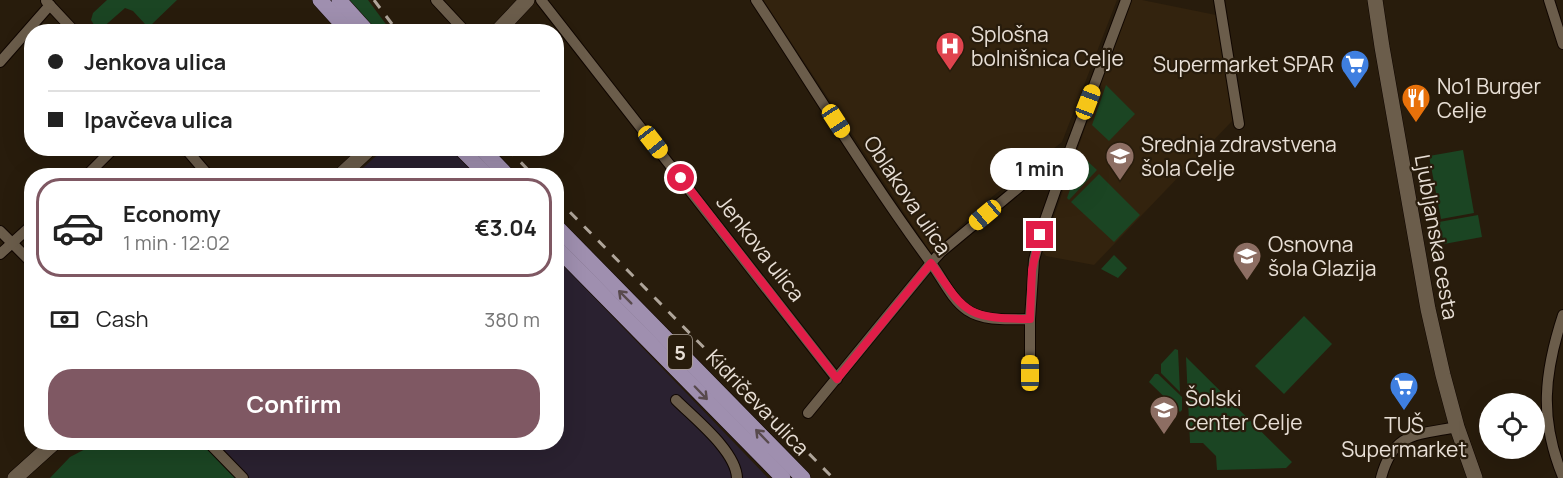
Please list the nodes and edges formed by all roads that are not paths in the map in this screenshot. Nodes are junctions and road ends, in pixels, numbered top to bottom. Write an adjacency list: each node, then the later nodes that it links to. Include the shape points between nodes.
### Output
1 (320, 0): 14 (main road)
2 (339, 0): 15 (main road)
3 (436, 0): 16 (street)
4 (527, 0): 17 (street)
5 (542, 0): 18 (street, Jenkova ulica)
6 (756, 0): 42 (street, Oblakova ulica)
7 (1126, 0): 29 (street)
8 (1219, 0): 23 (street)
9 (1375, 0): 49 (street, Ljubljanska cesta, via 1428,309)
10 (1549, 0): 21 (street)
11 (47, 2): 12 (street); 13 (street)
12 (30, 24)
13 (68, 24)
14 (342, 24)
15 (361, 24)
16 (458, 24)
17 (505, 24)
18 (561, 24)
19 (564, 28): 46 (street, Jenkova ulica)
20 (24, 33): 22 (street)
21 (1563, 44)
22 (0, 62)
23 (1239, 124)
24 (106, 156): 30 (street)
25 (192, 156): 31 (street)
26 (361, 156): 32 (street)
27 (468, 156): 33 (main road)
28 (489, 156): 34 (main road)
29 (1065, 166): 42 (street, via 1047,167 1029,179); 44 (street, via 1034,260)
30 (94, 168)
31 (202, 168)
32 (349, 168)
33 (480, 168)
34 (500, 168)
35 (0, 231): 38 (street)
36 (24, 232): 38 (street)
37 (564, 234): 59 (main road, Kidričeva ulica / 5, one-way to 37)
38 (12, 243): 39 (street); 40 (street)
39 (0, 254)
40 (24, 255)
41 (564, 255): 58 (main road, Kidričeva ulica / 5, one-way to 58)
42 (931, 263): 44 (street, Oblakova ulica, via 958,302 978,316); 46 (street)
43 (1563, 315): 51 (street, via 1545,400)
44 (1030, 319): 45 (street)
45 (1030, 373)
46 (837, 379): 48 (street)
47 (676, 400): 57 (street, via 718,442 733,462)
48 (808, 413)
49 (1457, 427): 60 (street, via 1398,443 1390,452); 61 (street, Ljubljanska cesta)
50 (1563, 437): 51 (street)
51 (1552, 444): 54 (street)
52 (46, 450): 55 (street)
53 (216, 450): 56 (street)
54 (1563, 477)
55 (15, 478)
56 (243, 478)
57 (737, 478)
58 (783, 478)
59 (802, 478)
60 (1381, 478)
61 (1475, 478)

